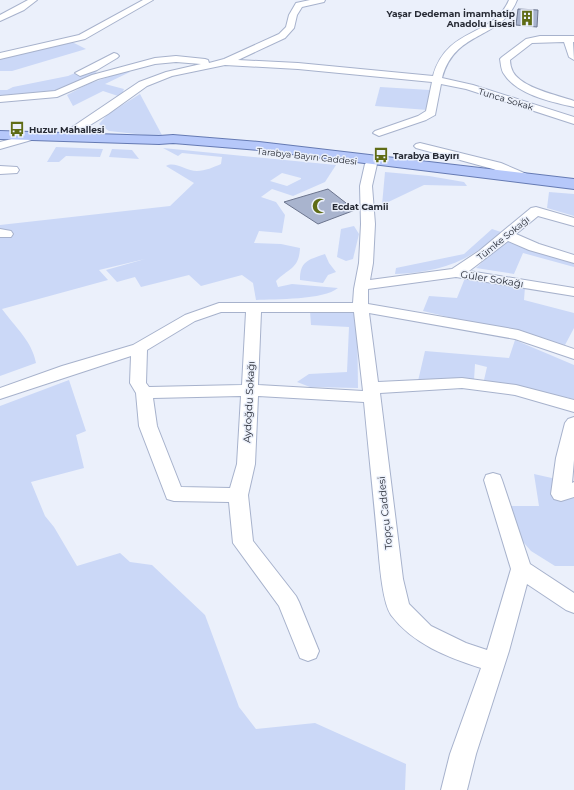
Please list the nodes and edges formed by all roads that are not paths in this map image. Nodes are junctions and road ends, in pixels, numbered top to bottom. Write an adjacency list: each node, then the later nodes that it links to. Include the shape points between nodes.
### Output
1 (33, 0): 5 (street)
2 (148, 0): 7 (street, via 82,37)
3 (321, 0): 10 (street, via 299,5 293,14 290,28 282,36)
4 (513, 0): 12 (street, via 505,15 457,44 448,53)
5 (0, 18)
6 (570, 39): 9 (street); 16 (street, via 540,38 529,41 505,59 508,72 517,82)
7 (0, 56)
8 (114, 56): 11 (street, via 94,68)
9 (574, 57)
10 (221, 63): 12 (street, Tunca Sokak, via 298,66); 14 (street, via 176,59 155,61 95,77 57,94); 17 (street, via 169,74 143,84)
11 (74, 75)
12 (438, 80): 18 (street, Tunca Sokak); 19 (street, via 431,112 422,118)
13 (53, 83): 14 (street)
14 (26, 97): 15 (street)
15 (0, 99)
16 (574, 104)
17 (89, 121): 22 (street); 23 (street)
18 (574, 121)
19 (379, 133)
20 (0, 135): 21 (main road, Tarabya Bayırı Caddesi)
21 (38, 135): 22 (main road, Tarabya Bayırı Caddesi); 24 (street)
22 (65, 136): 23 (main road, Tarabya Bayırı Caddesi)
23 (101, 137): 26 (main road, Tarabya Bayırı Caddesi, via 159,140 173,144)
24 (0, 146)
25 (420, 146): 29 (street, via 497,166)
26 (373, 161): 29 (main road, Tarabya Bayırı Caddesi); 31 (main road, Tarabya Bayırı Caddesi); 36 (street, Topçu Caddesi, via 366,186 368,232)
27 (0, 170): 28 (street)
28 (13, 170)
29 (525, 178): 30 (main road, Tarabya Bayırı Caddesi)
30 (574, 184)
31 (574, 189)
32 (574, 222): 33 (street, Tümke Sokağı, via 536,211)
33 (506, 235): 34 (street); 35 (street, Tümke Sokağı)
34 (574, 259)
35 (456, 273): 36 (street, Güler Sokağı); 37 (street, Güler Sokağı)
36 (362, 285): 38 (street, Topçu Caddesi)
37 (574, 292)
38 (360, 307): 39 (street); 41 (street, via 518,335); 43 (street, Topçu Caddesi)
39 (254, 308): 40 (street, via 219,308 190,318); 42 (street, Aydoğdu Sokağı)
40 (139, 348): 44 (street, via 138,382); 45 (street)
41 (574, 354)
42 (250, 390): 43 (street); 44 (street); 50 (street, Aydoğdu Sokağı, via 246,464)
43 (372, 392): 46 (street, via 462,383 516,390); 54 (street, Topçu Caddesi, via 392,579 399,608 423,633 460,651)
44 (144, 393): 50 (street, via 148,426 174,494)
45 (0, 394)
46 (574, 406)
47 (574, 423): 49 (street, via 565,458 560,494)
48 (493, 480): 51 (street)
49 (574, 489)
50 (238, 495): 53 (street, via 243,543 288,602)
51 (521, 569): 52 (street); 54 (street)
52 (574, 604)
53 (308, 651)
54 (494, 662): 55 (street, via 463,754)
55 (454, 790)

